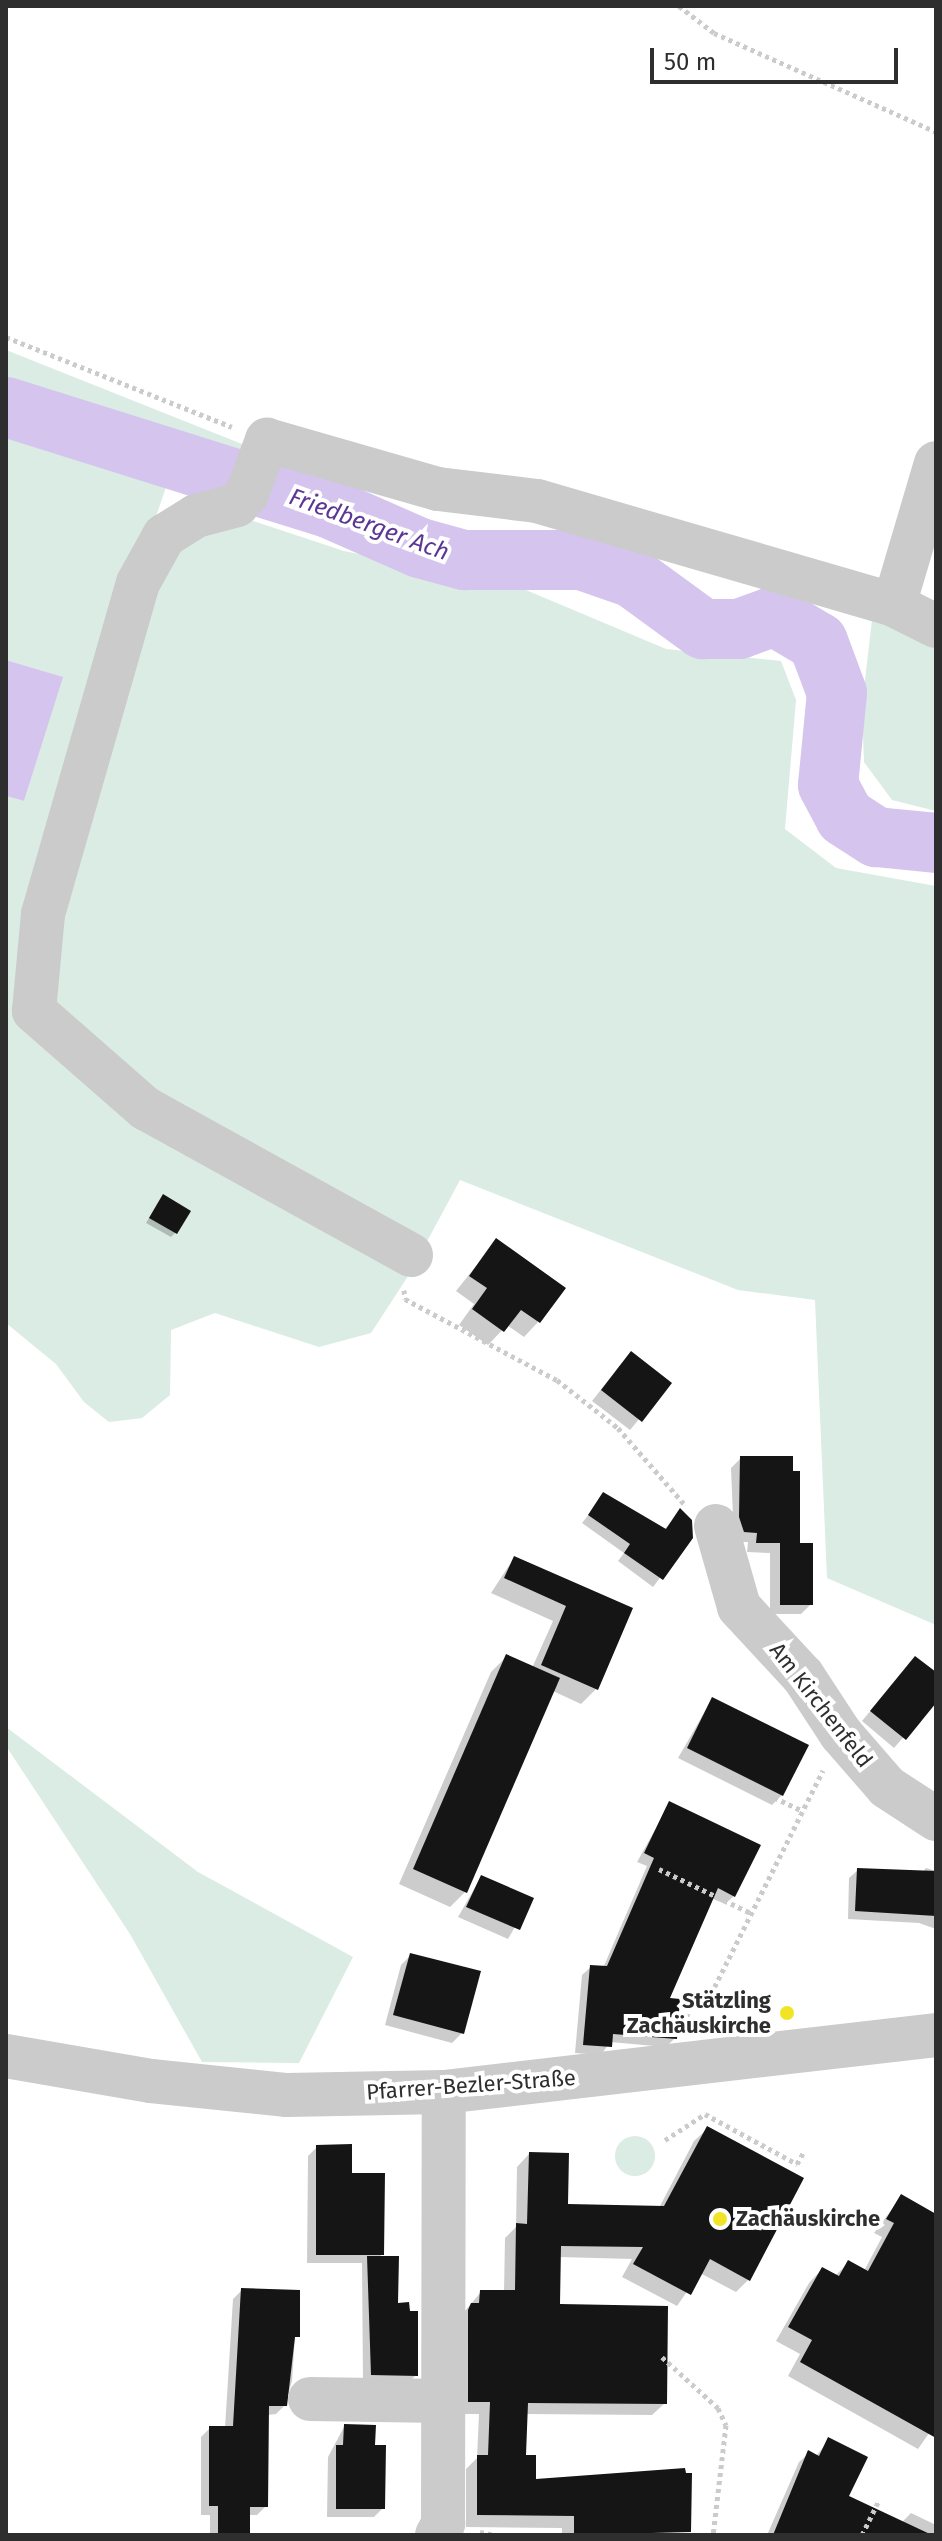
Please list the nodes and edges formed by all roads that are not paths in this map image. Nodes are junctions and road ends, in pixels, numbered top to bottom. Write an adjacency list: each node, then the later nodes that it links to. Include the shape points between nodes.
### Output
1 (936, 463): 2 (street)
2 (894, 605): 3 (street); 4 (street, via 537,501 258,465 237,505 196,516 164,536 138,583 43,914 34,1011 146,1109)
3 (936, 626)
4 (406, 1252)
5 (717, 1530): 6 (street, Am Kirchenfeld, via 739,1607 803,1676 841,1734 887,1787)
6 (936, 1819)
7 (936, 2035): 9 (street, Pfarrer-Bezler-Straße)
8 (6, 2056): 9 (street, Pfarrer-Bezler-Straße, via 151,2081 287,2095)
9 (444, 2092): 11 (street)
10 (310, 2399): 11 (street)
11 (443, 2401): 12 (street, via 443,2524)
12 (437, 2535)

